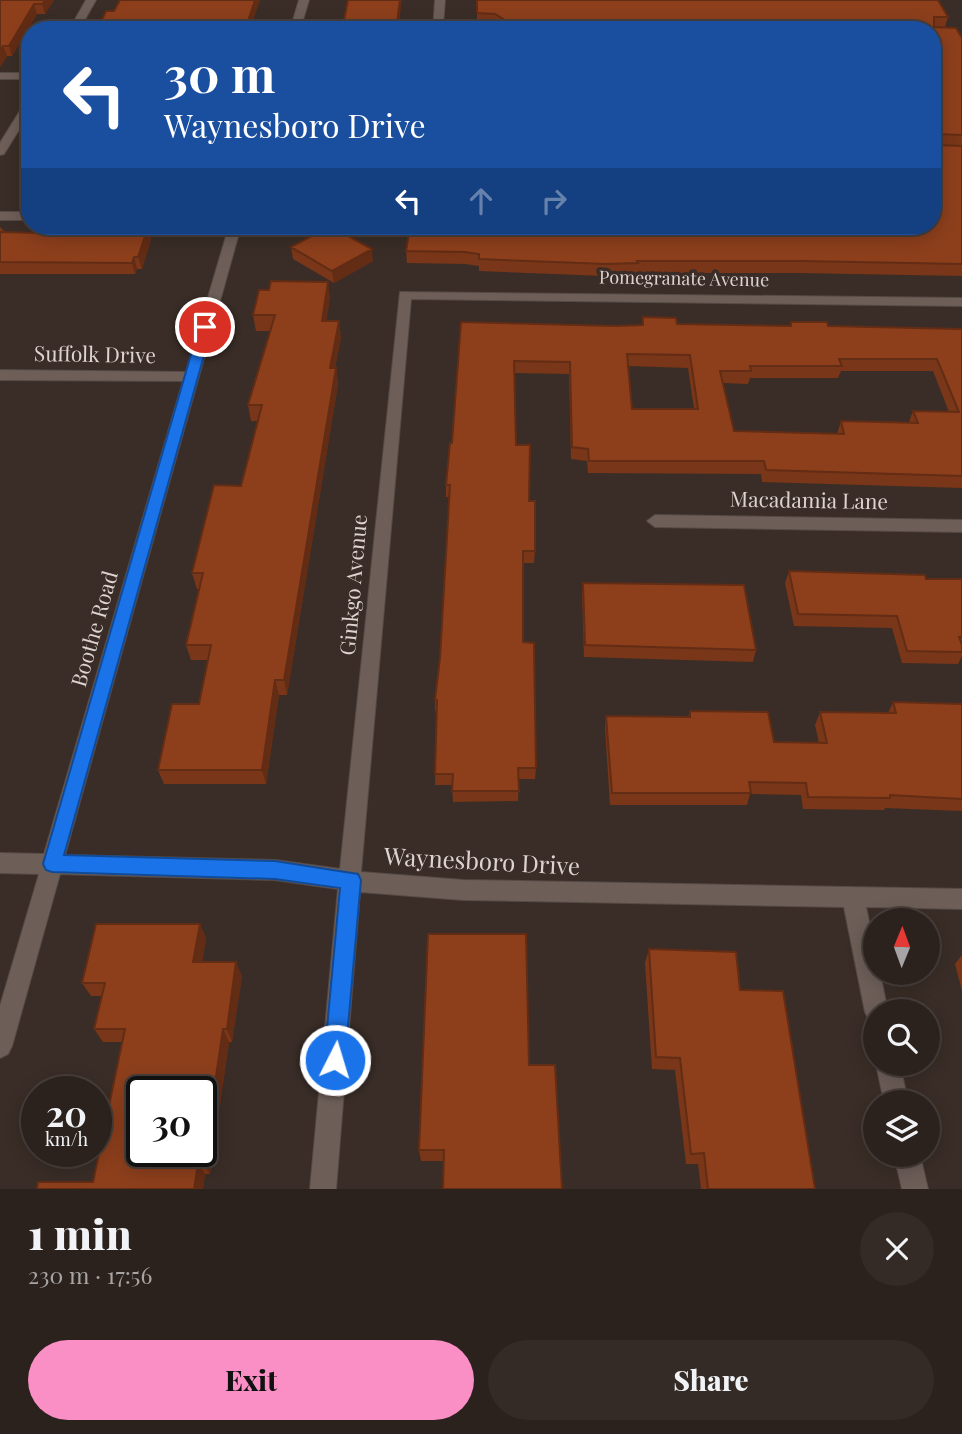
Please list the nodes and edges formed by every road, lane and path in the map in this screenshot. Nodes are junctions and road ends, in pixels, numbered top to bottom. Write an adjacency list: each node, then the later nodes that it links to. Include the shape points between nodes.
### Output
1 (91, 0): 4 (street)
2 (304, 0): 5 (street)
3 (440, 0): 6 (street)
4 (79, 21)
5 (298, 21)
6 (439, 21)
7 (0, 76): 8 (street)
8 (21, 76)
9 (21, 118): 10 (street)
10 (0, 152)
11 (0, 216): 12 (street)
12 (21, 216)
13 (232, 235): 17 (street, Boothe Road)
14 (405, 295): 15 (street, Pomegranate Avenue); 22 (street, Ginkgo Avenue)
15 (962, 302)
16 (0, 375): 17 (street, Suffolk Drive)
17 (190, 377): 21 (street, Boothe Road)
18 (655, 521): 19 (street, Macadamia Lane)
19 (962, 526)
20 (0, 863): 21 (street, Waynesboro Drive)
21 (52, 864): 22 (street, Waynesboro Drive, via 275,870); 26 (street, Boothe Road)
22 (351, 880): 23 (street, Waynesboro Drive, via 463,890); 28 (street, Ginkgo Avenue)
23 (853, 898): 24 (street, Waynesboro Drive); 25 (street)
24 (962, 899)
25 (874, 999)
26 (0, 1046)
27 (910, 1167): 29 (street)
28 (323, 1189)
29 (915, 1189)

